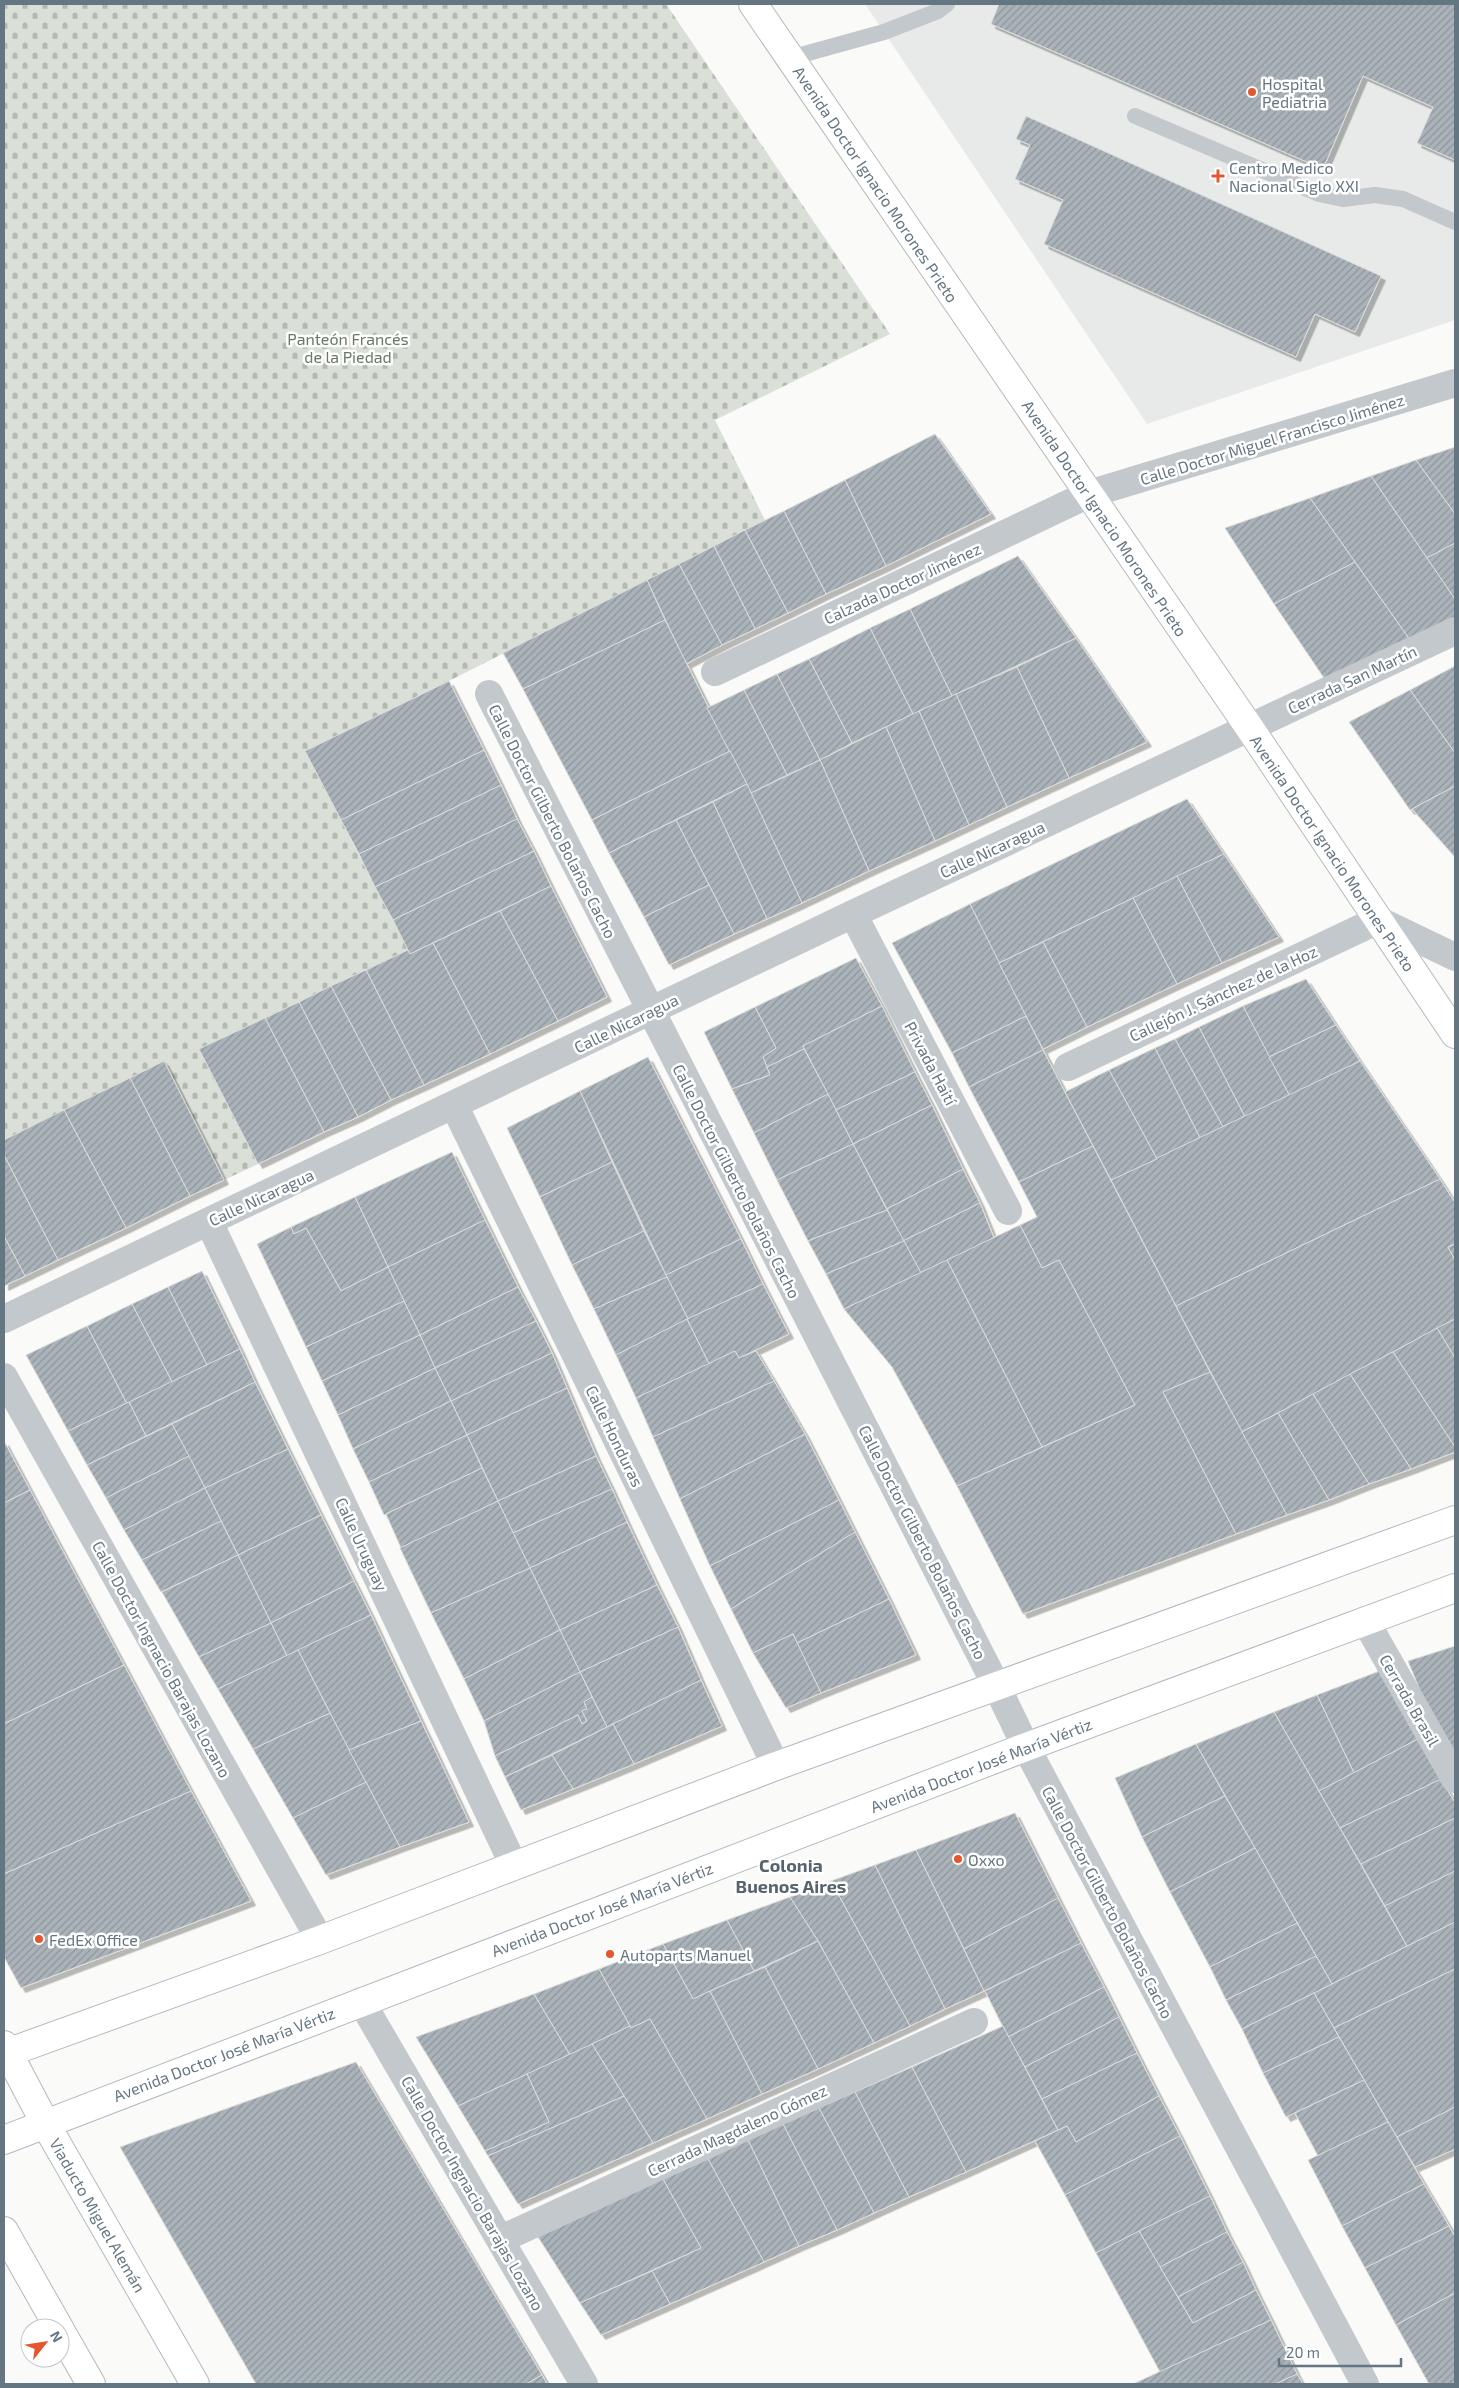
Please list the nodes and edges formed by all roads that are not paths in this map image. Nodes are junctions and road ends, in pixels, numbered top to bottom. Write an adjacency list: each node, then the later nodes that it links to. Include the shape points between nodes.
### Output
1 (753, 4): 3 (main road, Avenida Doctor Ignacio Morones Prieto)
2 (947, 4): 3 (lane, via 938,11 884,32)
3 (790, 58): 7 (main road, Avenida Doctor Ignacio Morones Prieto)
4 (1135, 116): 5 (lane, via 1319,194 1343,198 1375,195 1403,199)
5 (1455, 222)
6 (1455, 383): 7 (street, Calle Doctor Miguel Francisco Jiménez)
7 (1089, 494): 9 (street, Calzada Doctor Jiménez); 11 (main road, Avenida Doctor Ignacio Morones Prieto)
8 (1455, 631): 11 (street, Cerrada San Martín)
9 (715, 672)
10 (490, 694): 15 (street, Calle Doctor Gilberto Bolaños Cacho)
11 (1249, 728): 12 (street, Calle Nicaragua); 13 (main road, Avenida Doctor Ignacio Morones Prieto)
12 (853, 914): 15 (street, Calle Nicaragua); 19 (street, Privada Haití)
13 (1378, 920): 14 (street); 16 (main road, Avenida Doctor Ignacio Morones Prieto); 17 (street, Callejón J. Sánchez de la Hoz)
14 (1455, 957)
15 (650, 1012): 18 (street, Calle Nicaragua); 26 (street, Calle Doctor Gilberto Bolaños Cacho)
16 (1455, 1034)
17 (1068, 1067)
18 (454, 1105): 20 (street, Calle Nicaragua); 28 (street, Calle Honduras)
19 (1008, 1211)
20 (209, 1222): 21 (street, Calle Nicaragua); 30 (street, Calle Uruguay)
21 (4, 1319)
22 (4, 1377): 31 (street, Calle Doctor Ingnacio Barajas Lozano)
23 (1455, 1520): 26 (main road)
24 (1455, 1588): 25 (main road, Avenida Doctor José María Vértiz)
25 (1365, 1620): 27 (main road, Avenida Doctor José María Vértiz); 29 (street, Cerrada Brasil)
26 (996, 1685): 27 (street, Calle Doctor Gilberto Bolaños Cacho); 28 (main road)
27 (1026, 1747): 32 (main road, Avenida Doctor José María Vértiz); 44 (street, Calle Doctor Gilberto Bolaños Cacho)
28 (776, 1766): 30 (main road)
29 (1455, 1779)
30 (514, 1866): 31 (main road)
31 (320, 1940): 34 (main road)
32 (361, 2001): 35 (main road, Avenida Doctor José María Vértiz); 38 (street, Calle Doctor Ingnacio Barajas Lozano)
33 (974, 2022): 38 (street, Cerrada Magdaleno Gómez)
34 (5, 2051): 35 (main road, Viaducto Miguel Alemán)
35 (45, 2123): 36 (main road, Avenida Doctor José María Vértiz); 42 (main road, Viaducto Miguel Alemán)
36 (4, 2140)
37 (4, 2230): 39 (main road)
38 (501, 2239): 43 (street, Calle Doctor Ingnacio Barajas Lozano)
39 (53, 2318)
40 (70, 2348): 41 (main road)
41 (91, 2384)
42 (195, 2384)
43 (584, 2384)
44 (1365, 2384)

